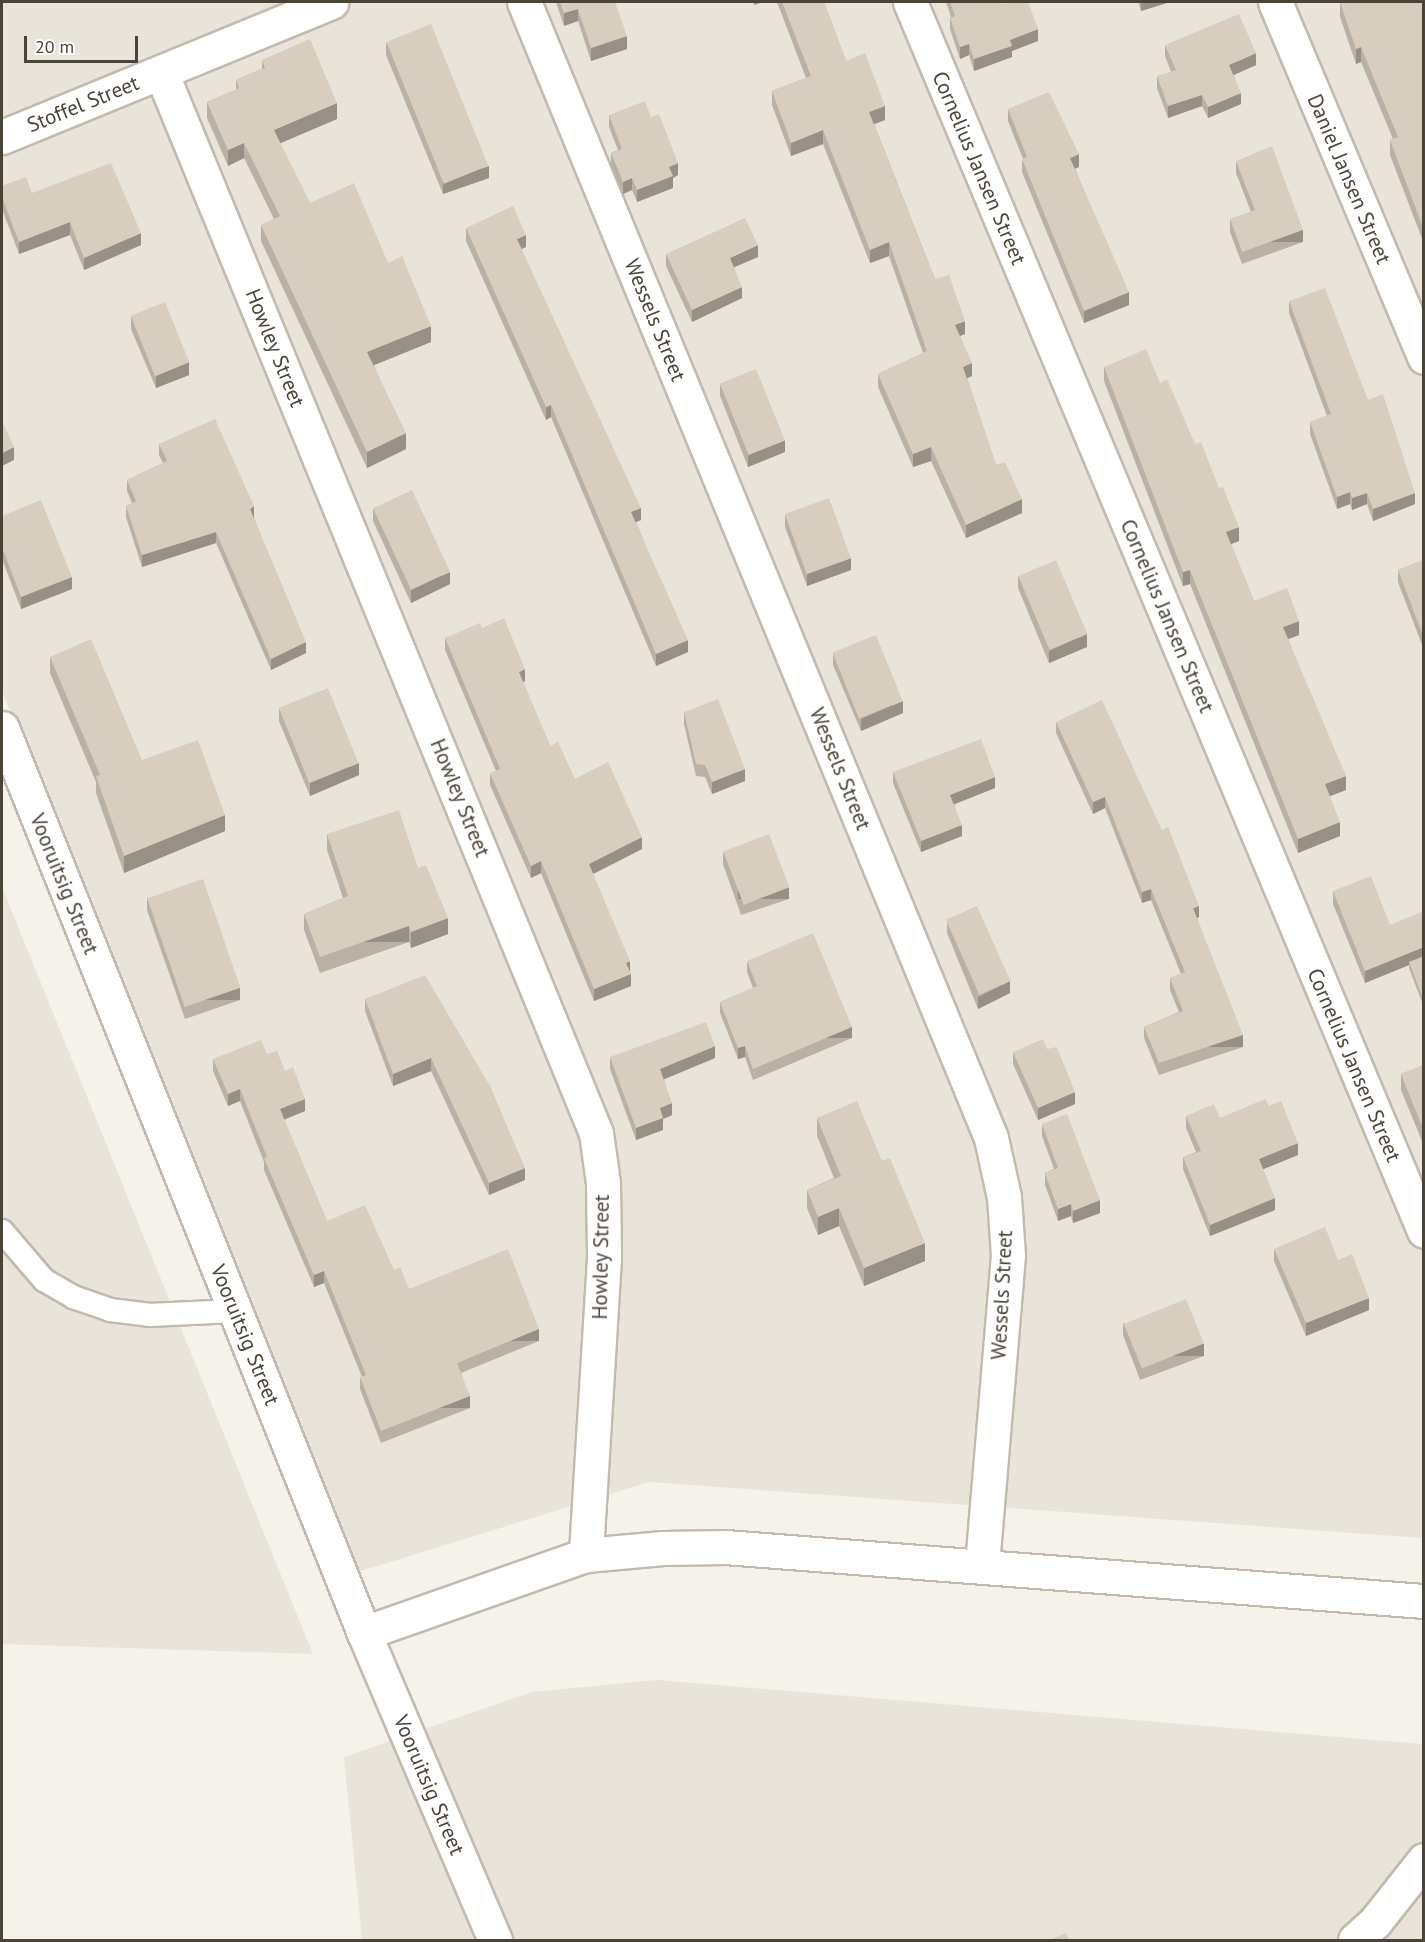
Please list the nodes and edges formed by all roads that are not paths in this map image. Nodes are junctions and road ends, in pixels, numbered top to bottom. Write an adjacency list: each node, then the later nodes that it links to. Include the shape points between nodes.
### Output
1 (331, 2): 5 (street, Stoffel Street)
2 (524, 2): 13 (street, Wessels Street, via 991,1138 1004,1197 1008,1255)
3 (909, 2): 10 (street, Cornelius Jansen Street)
4 (1275, 2): 7 (street, Daniel Jansen Street)
5 (161, 72): 6 (street, Stoffel Street); 12 (street, Howley Street, via 596,1133 603,1183 604,1258)
6 (2, 137)
7 (1424, 357)
8 (2, 728): 11 (street, Vooruitsig Street)
9 (2, 1231): 11 (lane, via 44,1280 73,1297 110,1310 149,1315)
10 (1424, 1231)
11 (235, 1311): 15 (street, Vooruitsig Street)
12 (586, 1554): 13 (street, via 725,1547); 15 (street)
13 (982, 1566): 14 (street)
14 (1424, 1601)
15 (364, 1633): 17 (street, Vooruitsig Street)
16 (1421, 1870): 18 (street)
17 (495, 1941)
18 (1355, 1941)

